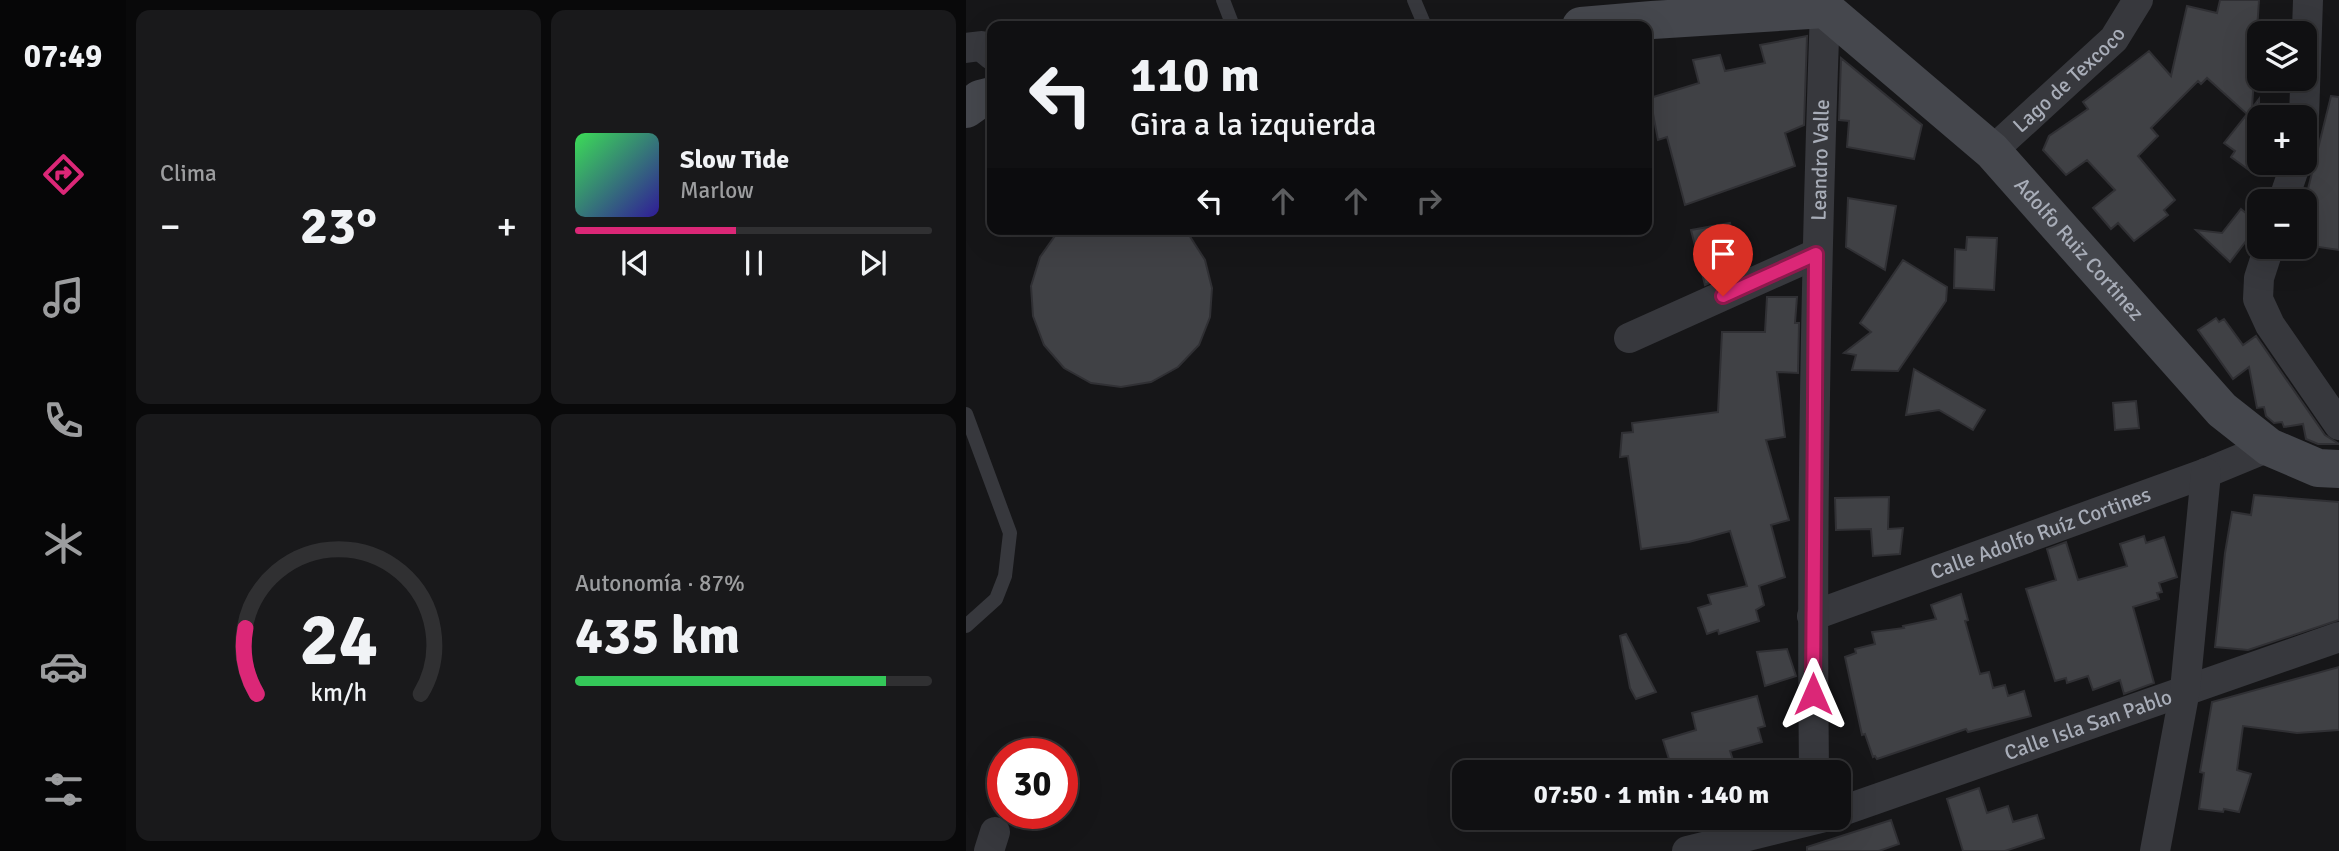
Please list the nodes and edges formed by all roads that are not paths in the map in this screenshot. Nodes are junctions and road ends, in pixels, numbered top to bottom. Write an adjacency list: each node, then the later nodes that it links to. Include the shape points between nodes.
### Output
1 (1223, 0): 7 (lane)
2 (1414, 0): 8 (lane)
3 (2138, 0): 15 (street, Lago de Texcoco, via 2114,39)
4 (2308, 0): 13 (street)
5 (1825, 9): 6 (main road); 15 (main road, Adolfo Ruiz Cortinez); 16 (street, Leandro Valle)
6 (1647, 10): 9 (main road)
7 (1231, 21)
8 (1424, 21)
9 (1602, 21)
10 (966, 48): 11 (street, via 981,46)
11 (987, 51)
12 (987, 97): 14 (main road)
13 (2304, 105)
14 (966, 109)
15 (1992, 151): 21 (main road, Adolfo Ruiz Cortinez, via 2222,410)
16 (1816, 254): 18 (street); 24 (street, Leandro Valle)
17 (2265, 259): 20 (street, via 2258,299 2270,325)
18 (1629, 338)
19 (966, 414): 25 (lane, via 1010,533 1005,576 996,599)
20 (2339, 425)
21 (2269, 447): 22 (main road, Adolfo Ruiz Cortinez, via 2318,468); 23 (street, Calle Adolfo Ruíz Cortines)
22 (2339, 469)
23 (2206, 473): 24 (street, Calle Adolfo Ruíz Cortines); 27 (street)
24 (1812, 616): 28 (street, Leandro Valle)
25 (966, 626)
26 (2339, 637): 27 (street, Calle Isla San Pablo)
27 (2185, 690): 29 (street, Calle Isla San Pablo); 32 (street)
28 (1814, 760)
29 (1851, 807)
30 (1771, 830): 31 (street, Calle Isla San Pablo)
31 (1687, 851)
32 (2155, 851)

